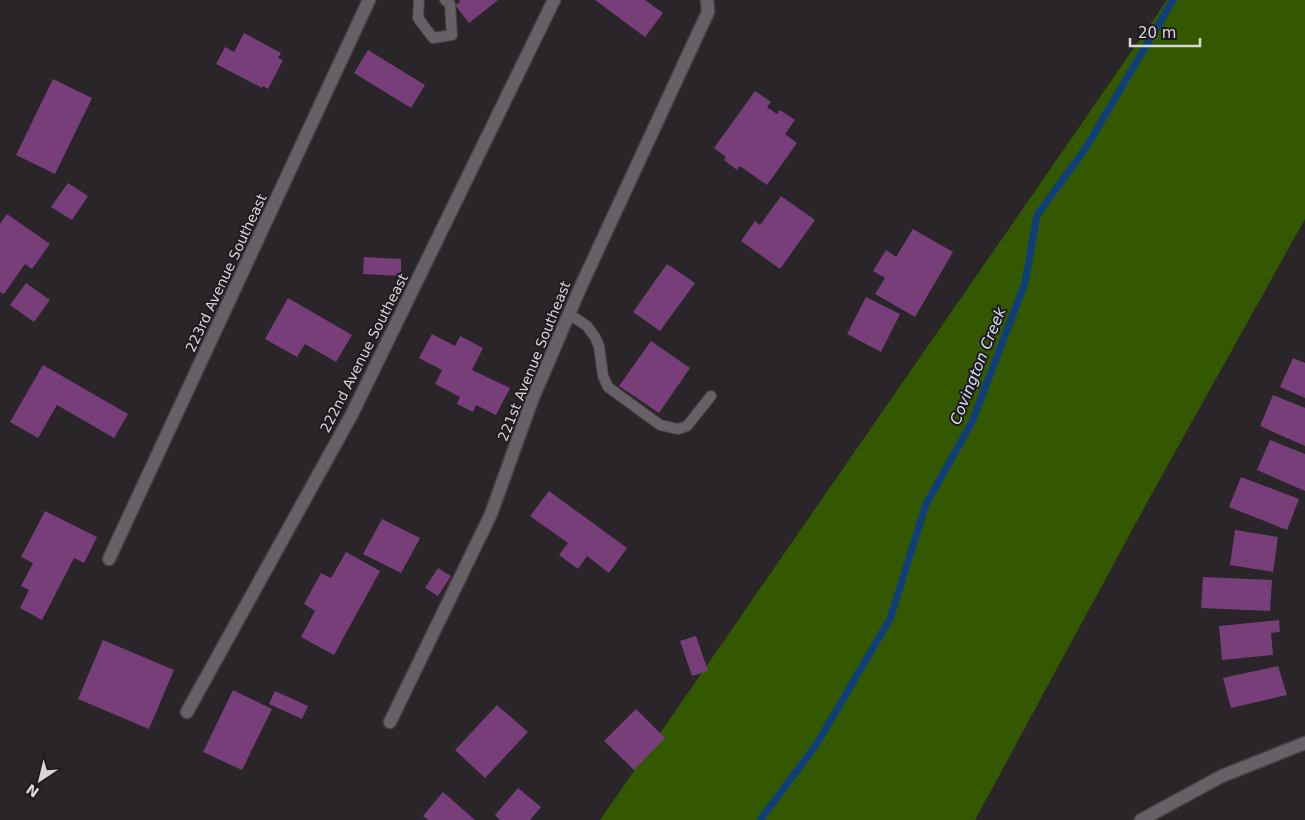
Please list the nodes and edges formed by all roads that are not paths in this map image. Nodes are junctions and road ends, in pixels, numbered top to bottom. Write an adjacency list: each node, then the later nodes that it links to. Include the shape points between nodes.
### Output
1 (369, 0): 8 (street, 223rd Avenue Southeast)
2 (419, 0): 3 (lane, via 418,18 433,38 452,35 450,4)
3 (445, 0)
4 (554, 0): 9 (street, 222nd Avenue Southeast, via 352,414)
5 (708, 6): 6 (street, 221st Avenue Southeast)
6 (569, 314): 7 (lane, via 595,336 608,386 660,424 678,429 687,426); 10 (street, 221st Avenue Southeast, via 532,400 491,514)
7 (711, 396)
8 (109, 559)
9 (188, 712)
10 (390, 722)
11 (1305, 743): 12 (street, via 1222,776)
12 (1147, 818)

